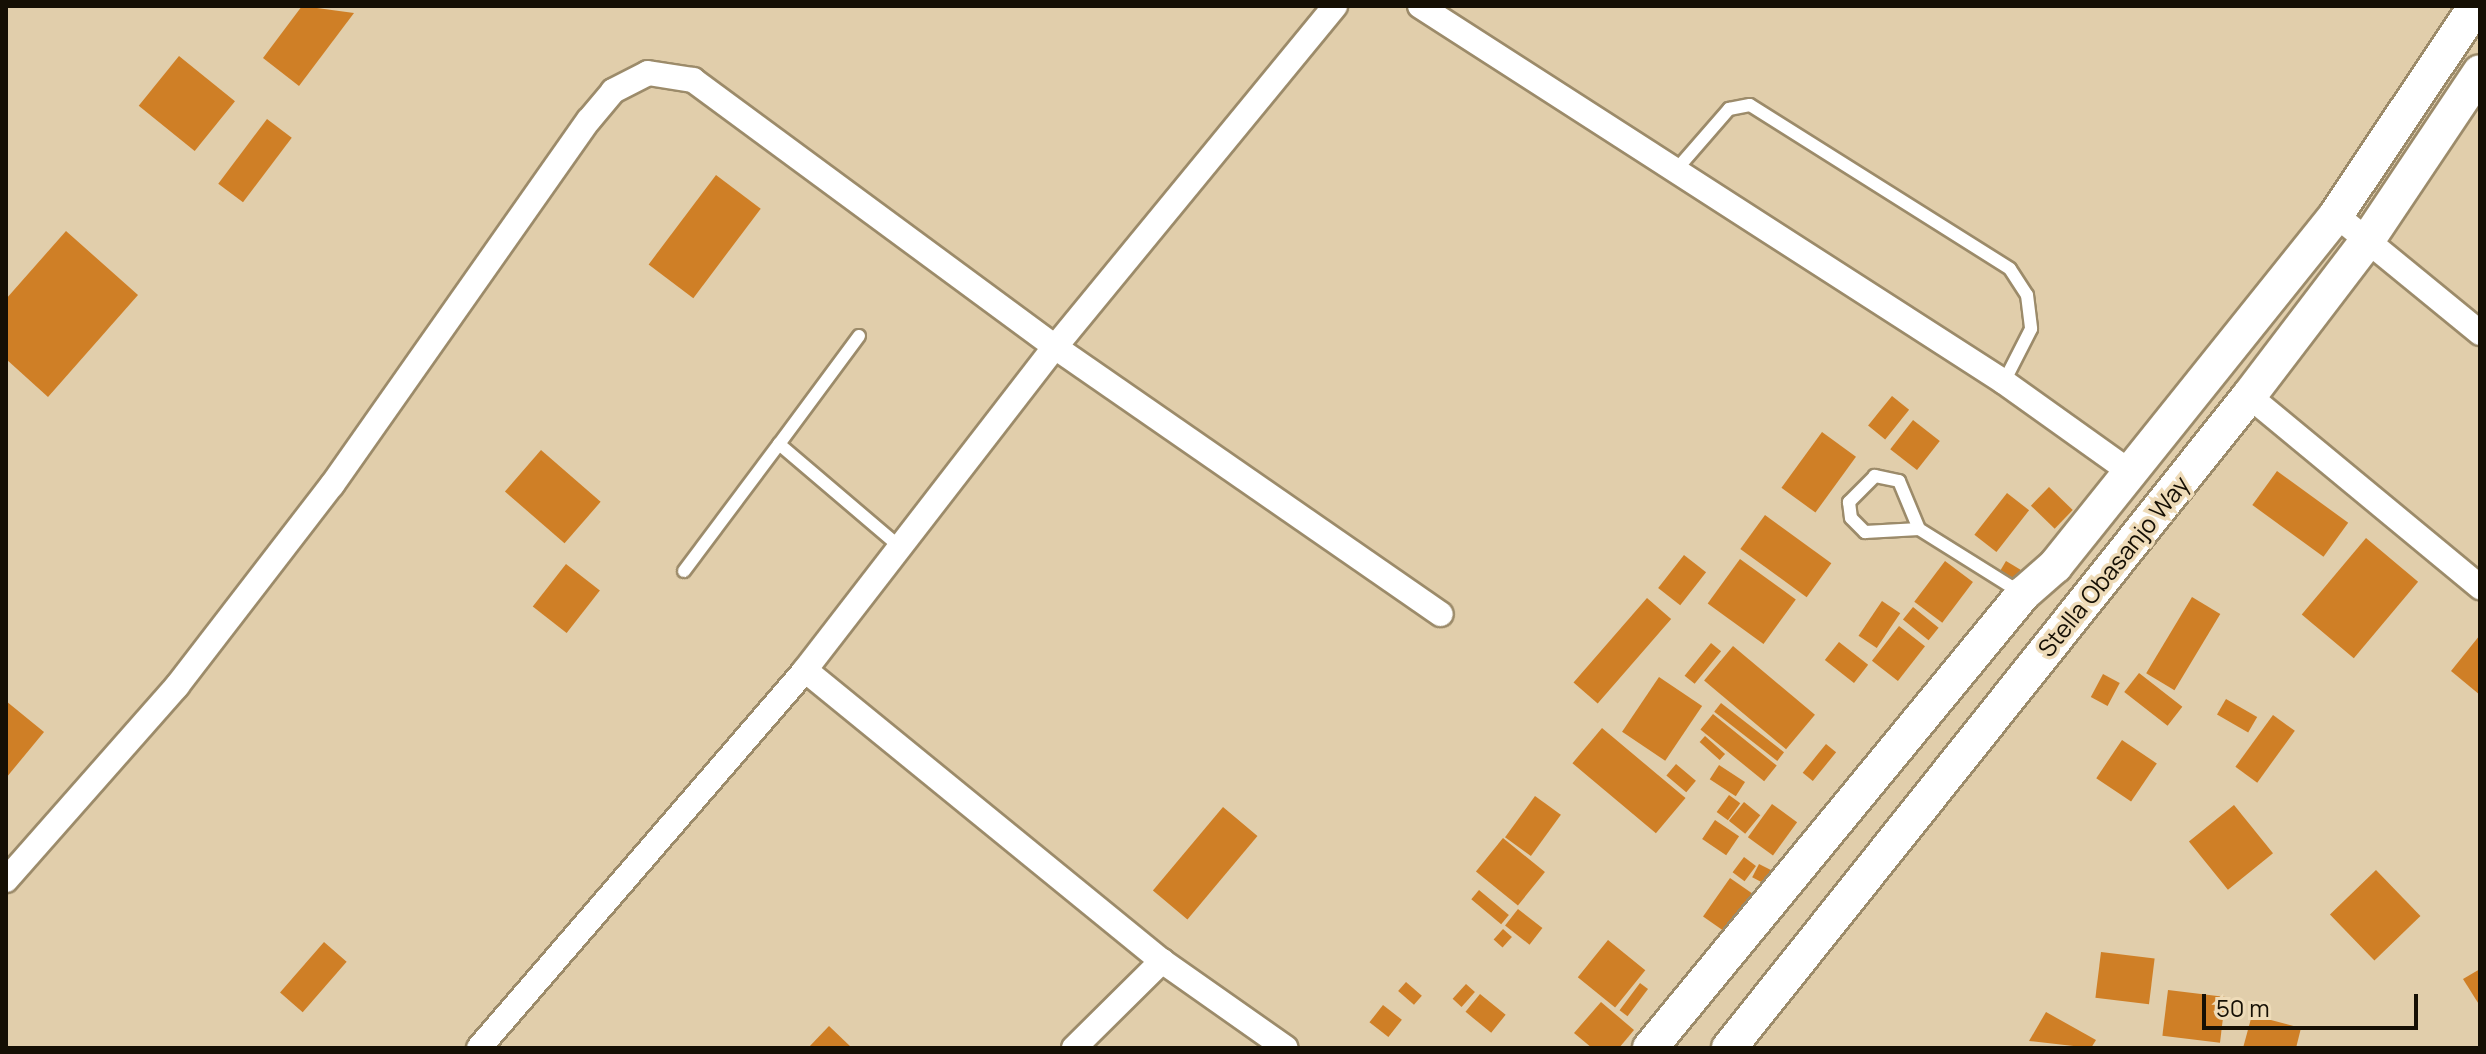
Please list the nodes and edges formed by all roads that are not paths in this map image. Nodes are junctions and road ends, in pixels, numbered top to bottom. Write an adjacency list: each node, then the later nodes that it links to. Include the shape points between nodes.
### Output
1 (1335, 6): 10 (street)
2 (1420, 6): 5 (street)
3 (2476, 6): 6 (street)
4 (2480, 72): 7 (street, Stella Obasanjo Way)
5 (1676, 170): 11 (street); 11 (lane, via 1729,109 1750,105 2010,269 2027,295 2031,329)
6 (2336, 215): 7 (street); 14 (street)
7 (2367, 241): 8 (street); 12 (street, Stella Obasanjo Way)
8 (2480, 333)
9 (859, 336): 13 (lane)
10 (1055, 347): 16 (street); 20 (street); 22 (street, via 693,80 648,73 613,91 589,120 323,498 177,686)
11 (2004, 382): 14 (street)
12 (2249, 396): 18 (street); 28 (street, Stella Obasanjo Way)
13 (779, 444): 16 (lane); 17 (lane)
14 (2130, 472): 19 (street, via 2055,566)
15 (1919, 529): 15 (lane, via 1865,532 1856,527 1849,502 1875,476 1899,481); 19 (lane)
16 (904, 550): 21 (street)
17 (684, 571)
18 (2480, 587)
19 (2023, 594): 27 (street)
20 (1441, 614)
21 (805, 670): 23 (street); 24 (street)
22 (6, 880)
23 (1162, 961): 25 (street); 26 (street)
24 (479, 1048)
25 (1074, 1048)
26 (1286, 1048)
27 (1650, 1048)
28 (1729, 1048)

